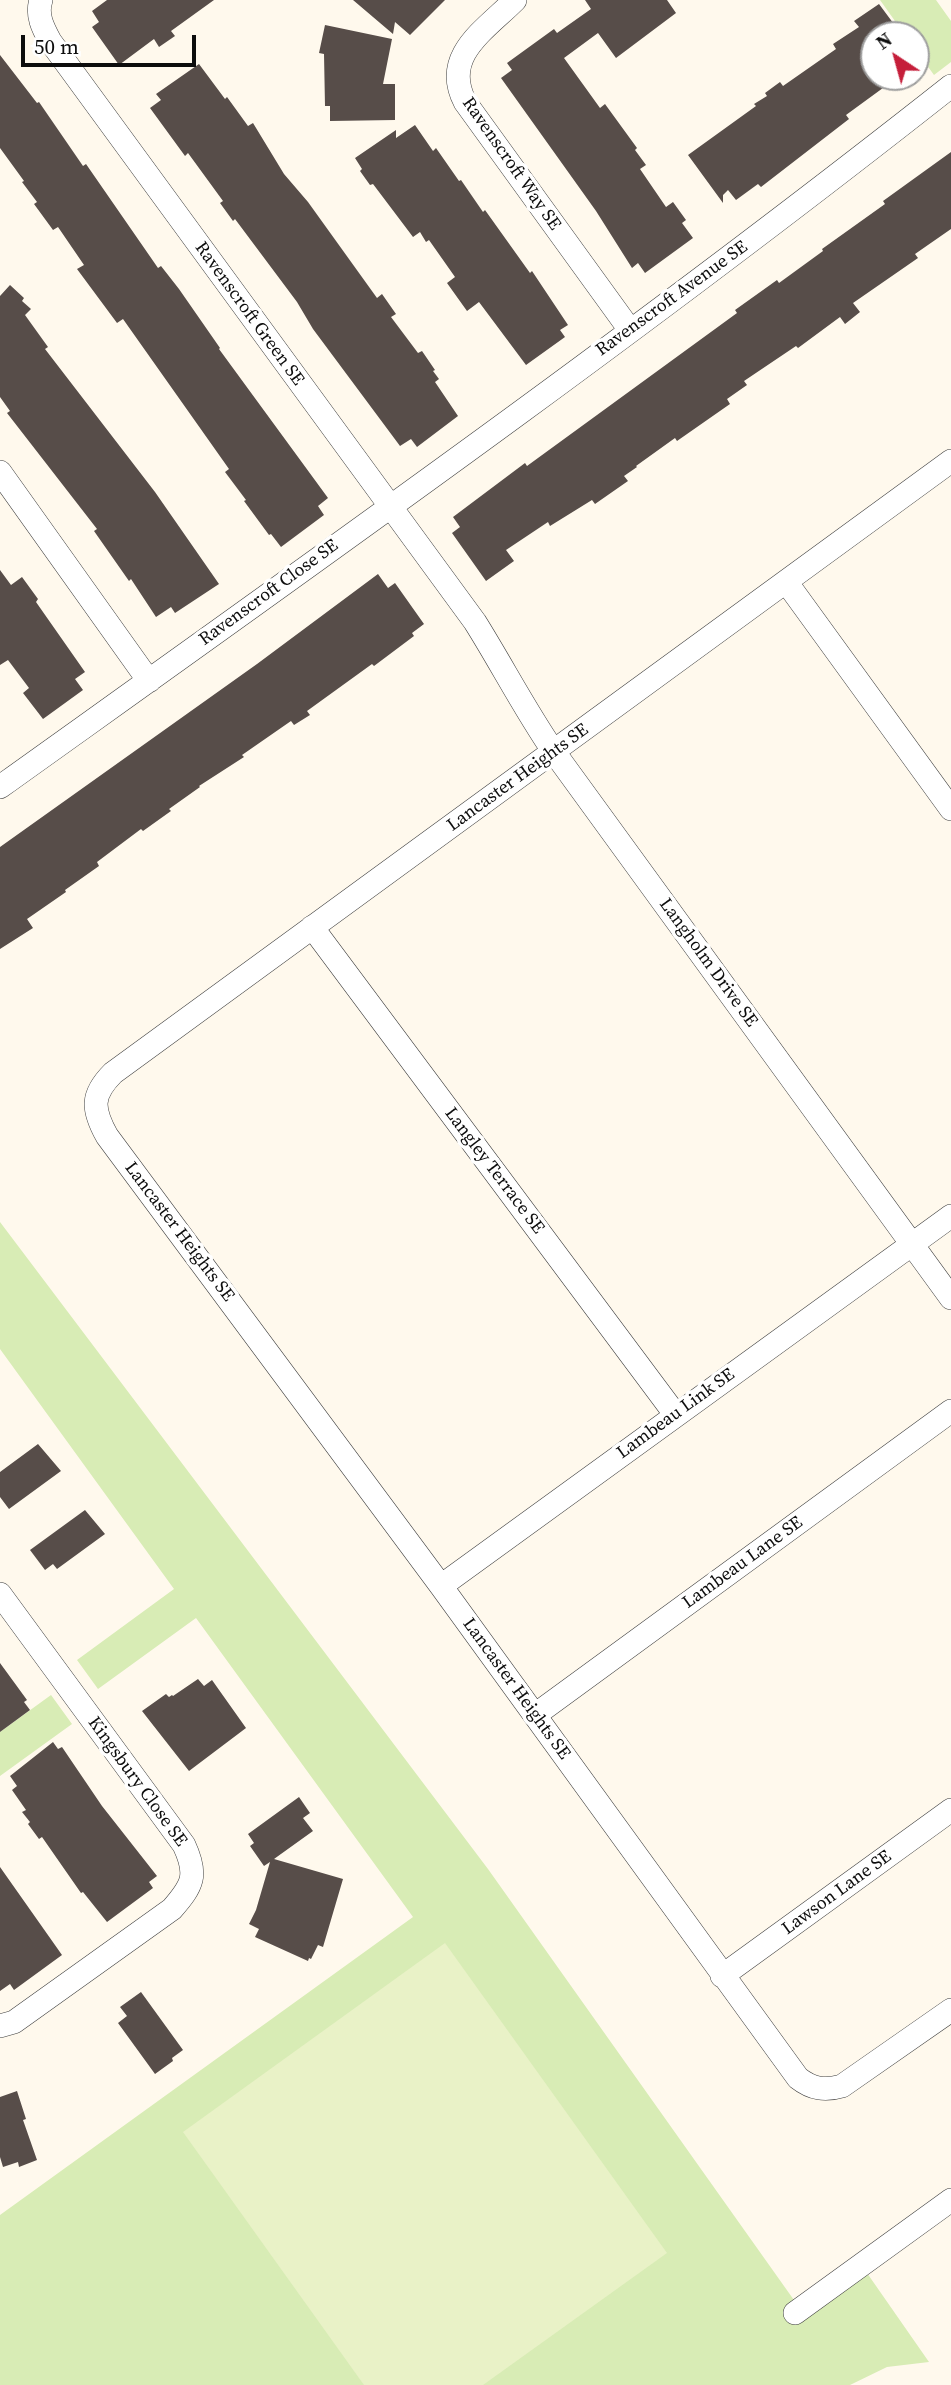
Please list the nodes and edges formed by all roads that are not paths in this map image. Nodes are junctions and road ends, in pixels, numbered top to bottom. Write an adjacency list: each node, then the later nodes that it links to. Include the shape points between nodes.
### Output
1 (41, 0): 7 (street, Ravenscroft Green SE, via 41,26 50,41)
2 (515, 0): 4 (street, Ravenscroft Way SE, via 468,46 458,62 458,89)
3 (951, 86): 4 (street, Ravenscroft Avenue SE)
4 (630, 330): 7 (street, Ravenscroft Avenue SE)
5 (951, 461): 8 (street, Lancaster Heights SE)
6 (0, 472): 10 (street)
7 (390, 506): 9 (street, Ravenscroft Green SE); 10 (street, Ravenscroft Close SE)
8 (787, 583): 11 (street, Lancaster Heights SE); 13 (street)
9 (475, 622): 11 (street, Langholm Drive SE)
10 (149, 681): 12 (street, Ravenscroft Close SE)
11 (554, 752): 14 (street, Lancaster Heights SE); 16 (street, Langholm Drive SE)
12 (0, 787)
13 (951, 809)
14 (312, 927): 19 (street, Langley Terrace SE); 20 (street, Lancaster Heights SE, via 113,1073 98,1090 95,1106 107,1136)
15 (951, 1216): 16 (street, Lambeau Link SE)
16 (912, 1244): 17 (street, Langholm Drive SE); 19 (street, Lambeau Link SE)
17 (951, 1298)
18 (951, 1411): 22 (street, Lambeau Lane SE)
19 (675, 1415): 20 (street, Lambeau Link SE)
20 (441, 1586): 22 (street, Lancaster Heights SE)
21 (0, 1594): 26 (street, Kingsbury Close SE, via 184,1844 193,1878 172,1909 14,2022)
22 (536, 1715): 24 (street, Lancaster Heights SE)
23 (951, 1810): 24 (street, Lawson Lane SE)
24 (722, 1976): 25 (street, Lancaster Heights SE, via 790,2070 819,2089 831,2090 856,2079)
25 (951, 2010)
26 (0, 2026)
27 (951, 2200): 28 (street)
28 (795, 2313)

